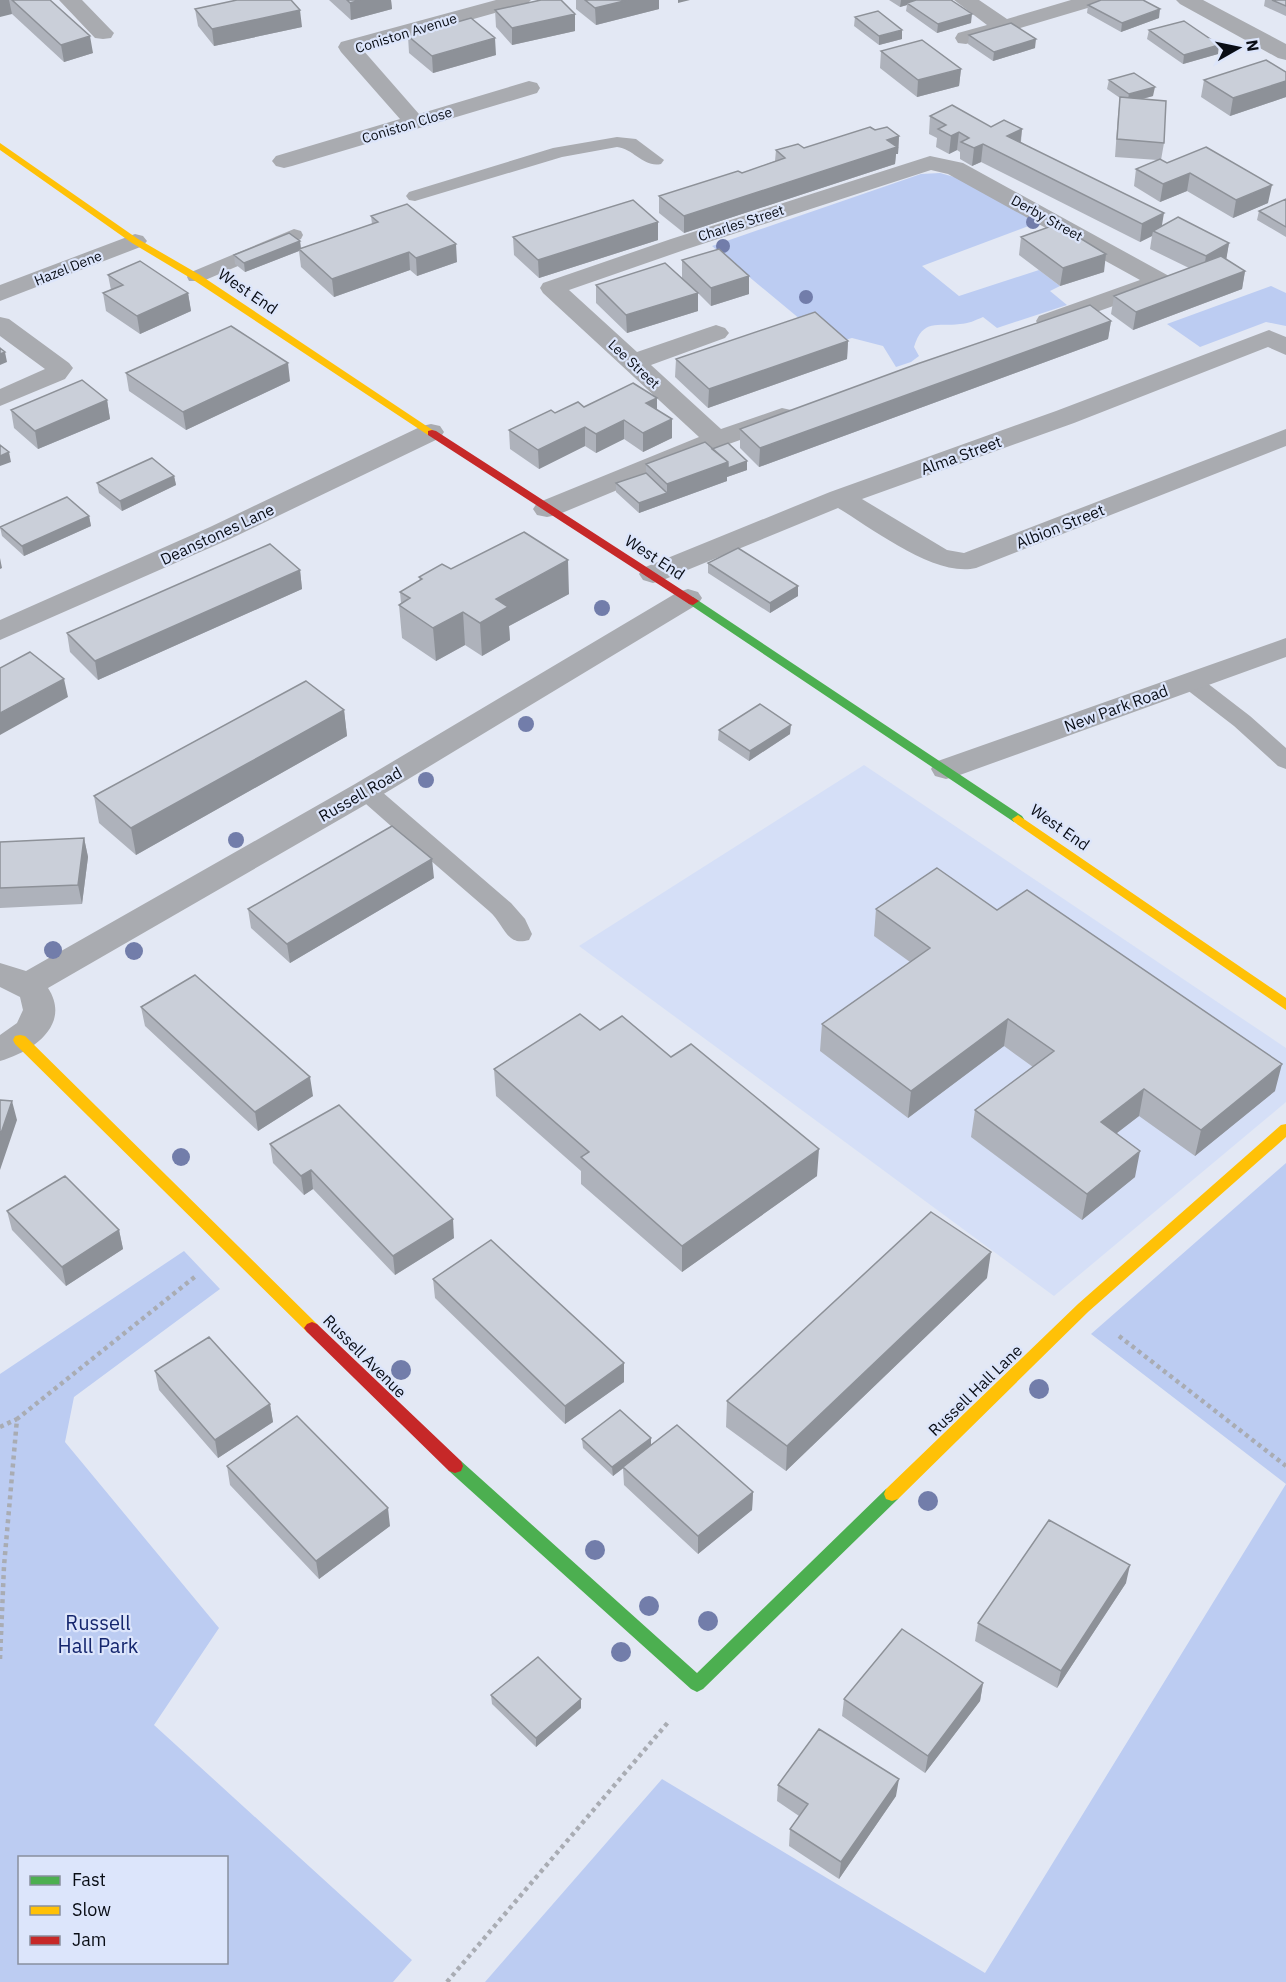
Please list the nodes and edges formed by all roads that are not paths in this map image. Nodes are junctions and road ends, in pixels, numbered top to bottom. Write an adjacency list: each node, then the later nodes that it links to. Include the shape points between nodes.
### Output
1 (69, 0): 7 (street)
2 (520, 0): 11 (street, Coniston Avenue, via 349,48)
3 (964, 0): 6 (street)
4 (1094, 0): 6 (street)
5 (1187, 0): 9 (street)
6 (1005, 27): 8 (street)
7 (103, 33)
8 (966, 38)
9 (1286, 53)
10 (529, 88): 11 (street, Coniston Close)
11 (414, 122): 14 (street, Coniston Close)
12 (0, 146): 18 (main road, West End)
13 (655, 160): 16 (lane, via 630,143 617,142 559,152)
14 (284, 161)
15 (930, 163): 20 (street, Charles Street); 23 (street, Derby Street, via 955,168 1160,281)
16 (415, 196)
17 (294, 236): 19 (lane)
18 (135, 241): 19 (main road, West End); 21 (street, Hazel Dene)
19 (196, 276): 29 (main road, West End)
20 (552, 288): 26 (street, Lee Street)
21 (0, 294)
22 (0, 324): 27 (street, via 60,368 56,374)
23 (1027, 328)
24 (716, 333): 26 (street)
25 (1278, 342): 32 (street, Alma Street)
26 (632, 363): 31 (street, Lee Street)
27 (0, 398)
28 (805, 407): 31 (street)
29 (431, 432): 33 (main road, West End); 36 (street, Deanstones Lane, via 220,533)
30 (1286, 436): 32 (street, Albion Street, via 966,562 939,557)
31 (717, 439): 33 (street)
32 (840, 498): 34 (street, Alma Street)
33 (547, 509): 34 (main road, West End)
34 (653, 574): 35 (main road, West End)
35 (688, 598): 40 (main road, West End); 41 (street, Russell Road)
36 (0, 631)
37 (1286, 647): 38 (street, New Park Road)
38 (1190, 681): 39 (lane); 40 (street, New Park Road)
39 (1286, 761)
40 (946, 769): 44 (main road, West End)
41 (366, 791): 42 (lane, via 502,909); 43 (street, Russell Road)
42 (520, 934)
43 (14, 980): 45 (street, Russell Road, via 35,990 40,1003 39,1016 32,1028)
44 (1286, 1005)
45 (10, 1044): 47 (main road, Russell Avenue, via 232,1248 434,1448)
46 (1286, 1130): 47 (main road, Russell Hall Lane, via 1083,1308)
47 (697, 1684)

